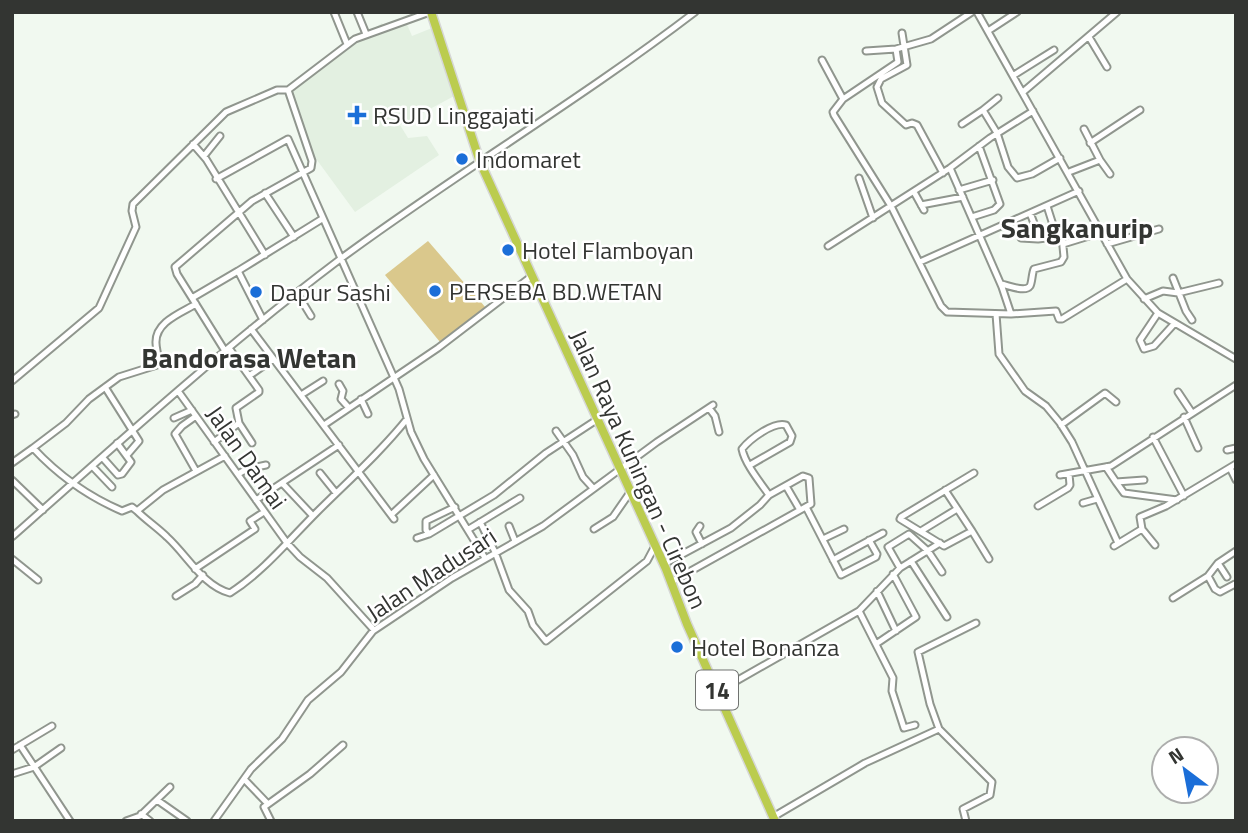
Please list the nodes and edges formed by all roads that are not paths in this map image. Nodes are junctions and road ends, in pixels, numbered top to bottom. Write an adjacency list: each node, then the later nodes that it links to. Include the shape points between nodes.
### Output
1 (334, 12): 13 (street)
2 (357, 12): 11 (street)
3 (431, 12): 11 (street); 40 (highway, Jalan Raya Kuningan - Cirebon / 14)
4 (695, 12): 40 (street)
5 (972, 12): 14 (street, via 931,39)
6 (977, 12): 9 (street)
7 (1017, 12): 9 (street)
8 (1117, 12): 12 (street)
9 (988, 31): 20 (street)
10 (902, 33): 14 (street)
11 (366, 34): 13 (street)
12 (1089, 37): 19 (street); 22 (street)
13 (347, 44): 21 (street)
14 (903, 45): 15 (street); 43 (street, via 906,65 877,83 879,95 902,122 917,125)
15 (896, 49): 17 (street); 24 (street, via 898,62)
16 (1054, 50): 20 (street)
17 (866, 51)
18 (822, 60): 24 (street)
19 (1107, 67)
20 (1014, 75): 22 (street)
21 (288, 90): 30 (street); 35 (street, via 277,90 226,112)
22 (1023, 92): 27 (street)
23 (998, 98): 25 (street)
24 (844, 99): 54 (street, via 834,115)
25 (983, 110): 28 (street); 31 (street)
26 (1140, 110): 34 (street)
27 (1033, 111): 31 (street); 38 (street)
28 (961, 124)
29 (1084, 130): 34 (street)
30 (301, 134): 33 (street); 42 (street, via 312,162)
31 (996, 134): 36 (street); 38 (street, via 1014,177 1032,174)
32 (220, 136): 37 (street)
33 (289, 139): 42 (street); 47 (street)
34 (1090, 143): 39 (street)
35 (193, 144): 37 (street); 97 (street, via 133,204 136,227 99,308)
36 (979, 146): 41 (street); 48 (street)
37 (204, 156): 47 (street)
38 (1060, 158): 44 (street)
39 (1100, 160): 44 (street); 45 (street)
40 (480, 162): 72 (street); 75 (highway, Jalan Raya Kuningan - Cirebon / 14)
41 (950, 168): 43 (street); 49 (street)
42 (304, 173): 52 (street); 60 (street)
43 (943, 173): 51 (street)
44 (1069, 173): 50 (street)
45 (1110, 174)
46 (859, 178): 59 (street)
47 (216, 179): 56 (street)
48 (993, 180): 49 (street); 58 (street, via 999,207)
49 (960, 190): 53 (street)
50 (1079, 191): 55 (street); 62 (street)
51 (914, 192): 53 (street, via 922,208); 54 (street)
52 (265, 193): 56 (street); 65 (street)
53 (963, 197): 58 (street)
54 (891, 206): 59 (street); 73 (street)
55 (1047, 206): 57 (street); 64 (street, via 1054,228)
56 (238, 212): 71 (street); 83 (street, via 175,267)
57 (1030, 213): 63 (street); 67 (street)
58 (972, 217): 63 (street)
59 (873, 218): 70 (street)
60 (322, 219): 65 (street); 72 (street)
61 (1158, 229): 69 (street)
62 (1102, 232): 68 (street); 69 (street)
63 (980, 235): 73 (street); 79 (street)
64 (1062, 236): 67 (street); 68 (street)
65 (294, 237): 71 (street)
66 (1021, 238): 67 (street)
67 (1038, 239)
68 (1063, 244): 79 (street, via 1061,262 1034,269 1029,287)
69 (1107, 244): 77 (street)
70 (828, 246)
71 (265, 255): 74 (street)
72 (340, 260): 80 (street); 96 (street)
73 (920, 262): 84 (street, via 947,312)
74 (238, 271): 83 (street); 88 (street)
75 (533, 276): 96 (street); 115 (highway, Jalan Raya Kuningan - Cirebon / 14)
76 (1173, 278): 81 (street)
77 (1127, 279): 82 (street); 86 (street, via 1062,319 1056,311)
78 (1220, 283): 81 (street)
79 (1001, 284): 86 (street)
80 (298, 293): 87 (street); 88 (street)
81 (1178, 293): 82 (street, via 1163,291); 89 (street)
82 (1144, 299): 85 (street)
83 (194, 301): 92 (street); 101 (street, via 161,326 156,337 157,365 119,377)
84 (996, 313): 86 (street); 118 (street, via 999,354 1025,391)
85 (1158, 313): 90 (street); 90 (street, via 1140,340 1144,349 1159,342)
86 (1012, 314)
87 (311, 316)
88 (263, 320): 91 (street)
89 (1192, 320)
90 (1174, 324): 94 (street)
91 (251, 329): 92 (street); 93 (street)
92 (227, 349): 95 (street); 102 (street)
93 (273, 359): 95 (street); 104 (street)
94 (1236, 359)
95 (248, 376): 116 (street, via 259,393 236,408)
96 (394, 379): 105 (street); 114 (street)
97 (12, 381)
98 (323, 381): 104 (street)
99 (339, 384): 107 (street, via 341,399)
100 (1236, 385): 109 (street)
101 (105, 387): 119 (street); 128 (street)
102 (178, 391): 108 (street, Jalan Damai); 119 (street)
103 (1178, 392): 109 (street)
104 (301, 395): 117 (street)
105 (361, 399): 107 (street); 110 (street)
106 (1116, 402): 118 (street, via 1105,393)
107 (349, 408): 117 (street)
108 (192, 410): 111 (street, Jalan Damai); 113 (street)
109 (1192, 413): 112 (street)
110 (368, 414)
111 (197, 416): 123 (street, Jalan Damai); 143 (street, via 175,435)
112 (1184, 417): 122 (street); 129 (street)
113 (174, 418)
114 (407, 419): 146 (street); 150 (street)
115 (598, 419): 124 (street); 141 (highway, Jalan Raya Kuningan - Cirebon / 14)
116 (239, 423): 123 (street); 126 (street)
117 (324, 425): 127 (street)
118 (1062, 425): 144 (street)
119 (132, 430): 125 (street); 132 (street, via 138,443)
120 (556, 431): 124 (street)
121 (719, 432): 141 (street, Jalan Madusari, via 711,406)
122 (1153, 437): 140 (street); 166 (street)
123 (214, 442): 133 (street, Jalan Damai)
124 (563, 442): 160 (street); 181 (street)
125 (117, 443): 132 (street); 134 (street)
126 (252, 443)
127 (339, 445): 146 (street); 157 (street)
128 (33, 448): 135 (street); 156 (street)
129 (1198, 448)
130 (1236, 448): 131 (street)
131 (1227, 450)
132 (127, 456): 134 (street, via 131,464 120,475)
133 (225, 456): 143 (street); 148 (street, Jalan Damai)
134 (102, 457): 139 (street)
135 (12, 463)
136 (1236, 464): 142 (street)
137 (267, 465): 148 (street)
138 (750, 465): 138 (street, via 741,451 746,443 779,424 786,425 790,442); 164 (street)
139 (92, 466): 156 (street); 159 (street)
140 (1106, 467): 144 (street); 155 (street)
141 (621, 468): 160 (street, Jalan Madusari); 162 (highway, Jalan Raya Kuningan - Cirebon / 14)
142 (1230, 468): 154 (street); 166 (street)
143 (196, 471): 178 (street)
144 (1083, 471): 149 (street); 168 (street)
145 (320, 473): 163 (street)
146 (358, 473): 150 (street, via 393,517); 163 (street)
147 (974, 473): 161 (street)
148 (238, 474): 169 (street, Jalan Damai)
149 (1069, 474): 151 (street); 172 (street, via 1068,488)
150 (434, 475): 173 (street)
151 (1060, 475)
152 (12, 480): 177 (street)
153 (1144, 480): 155 (street)
154 (1236, 480)
155 (1116, 482): 170 (street, via 1124,494)
156 (72, 484): 177 (street); 178 (street, via 121,510)
157 (283, 484): 169 (street); 180 (street)
158 (786, 485): 164 (street); 165 (street, via 806,475); 174 (street)
159 (112, 486)
160 (593, 488): 197 (street, Jalan Madusari)
161 (945, 490): 176 (street); 189 (street, via 901,517 902,522)
162 (631, 491): 186 (street, via 613,517); 205 (highway, Jalan Raya Kuningan - Cirebon / 14)
163 (336, 493): 180 (street)
164 (769, 495): 200 (street, via 731,528)
165 (811, 496): 174 (street); 175 (street)
166 (1184, 496): 170 (street)
167 (520, 498): 182 (street)
168 (1097, 499): 171 (street); 187 (street, via 1116,545)
169 (256, 500): 179 (street, Jalan Damai)
170 (1177, 500): 187 (street, via 1140,517)
171 (1083, 503)
172 (1038, 506)
173 (455, 507): 181 (street); 192 (street, via 426,521)
174 (798, 507): 175 (street); 220 (street)
175 (806, 507): 195 (street)
176 (957, 509): 189 (street); 190 (street)
177 (43, 510): 193 (street)
178 (137, 511): 213 (street)
179 (264, 512): 198 (street, Jalan Damai); 213 (street, via 250,521 255,529)
180 (313, 516): 198 (street)
181 (461, 516): 185 (street); 192 (street)
182 (480, 522): 185 (street); 204 (street)
183 (509, 526): 197 (street)
184 (700, 526): 200 (street, via 696,532)
185 (468, 529): 206 (street)
186 (594, 529)
187 (1142, 529): 201 (street)
188 (844, 530): 195 (street)
189 (921, 531): 199 (street)
190 (972, 531): 199 (street, via 947,545); 208 (street)
191 (883, 533): 196 (street)
192 (429, 534): 194 (street)
193 (12, 537)
194 (417, 538)
195 (823, 539): 209 (street)
196 (869, 540): 209 (street); 209 (street, via 876,557 843,575)
197 (515, 541): 204 (street, Jalan Madusari)
198 (287, 543): 215 (street, via 230,593); 228 (street, Jalan Damai, via 335,586)
199 (940, 543): 202 (street)
200 (702, 544): 205 (street)
201 (1155, 545)
202 (928, 551): 210 (street); 212 (street, via 906,535 888,547); 214 (street)
203 (1236, 551): 211 (street)
204 (495, 552): 205 (street, via 509,590 546,641); 206 (street, Jalan Madusari)
205 (659, 555): 220 (highway, Jalan Raya Kuningan - Cirebon / 14)
206 (485, 558): 228 (street, Jalan Madusari)
207 (12, 559): 219 (street)
208 (989, 559)
209 (833, 560)
210 (911, 561): 212 (street); 226 (street)
211 (1218, 563): 217 (street); 218 (street)
212 (900, 568): 216 (street)
213 (195, 569): 215 (street)
214 (942, 572)
215 (203, 575): 223 (street)
216 (893, 575): 222 (street); 229 (street, via 916,617)
217 (1208, 576): 221 (street, via 1220,592); 224 (street)
218 (1227, 577)
219 (38, 580)
220 (671, 582): 231 (highway, Jalan Raya Kuningan - Cirebon / 14)
221 (1235, 584)
222 (877, 592): 225 (street); 229 (street)
223 (176, 596)
224 (1172, 598)
225 (859, 611): 230 (street); 231 (street)
226 (947, 617)
227 (976, 623): 234 (street, via 918,651)
228 (374, 630): 241 (street, Jalan Madusari, via 341,672 308,700 282,739)
229 (896, 631): 230 (street)
230 (876, 644): 232 (street, via 892,678 904,728)
231 (717, 692): 246 (highway, Jalan Raya Kuningan - Cirebon / 14)
232 (915, 725)
233 (52, 726): 235 (street)
234 (939, 729): 246 (street, via 865,763); 253 (street, via 992,782 990,795 962,809)
235 (20, 745): 238 (street); 239 (street)
236 (343, 745): 244 (street)
237 (61, 748): 239 (street)
238 (12, 750)
239 (34, 767): 240 (street); 247 (street)
240 (12, 774)
241 (244, 779): 244 (street); 251 (street, Jalan Madusari)
242 (170, 787): 243 (street)
243 (157, 800): 245 (street); 250 (street)
244 (268, 804): 252 (street, via 264,807)
245 (141, 814): 248 (street); 249 (street)
246 (774, 819)
247 (70, 821)
248 (126, 821)
249 (150, 821)
250 (187, 821)
251 (214, 821)
252 (271, 821)
253 (966, 821)

